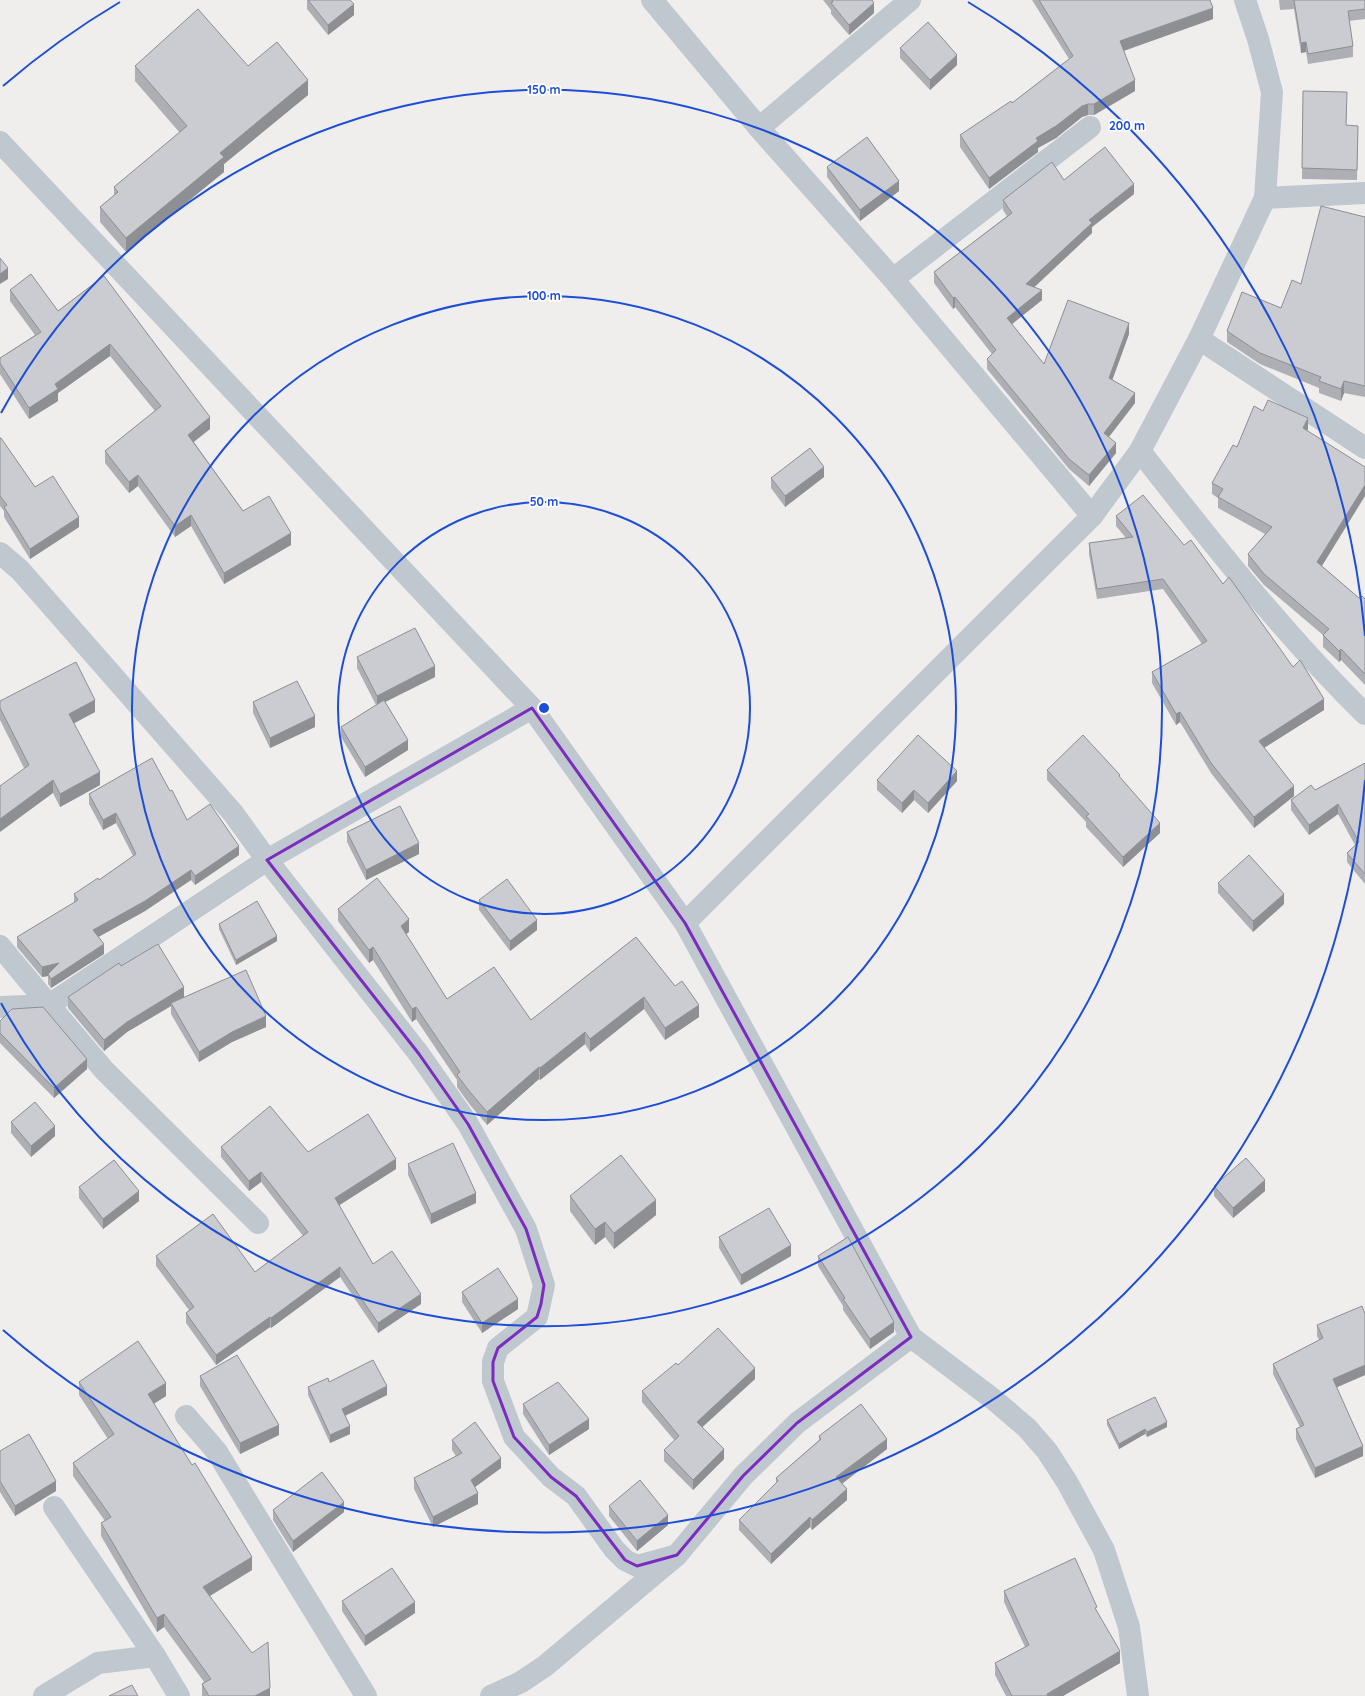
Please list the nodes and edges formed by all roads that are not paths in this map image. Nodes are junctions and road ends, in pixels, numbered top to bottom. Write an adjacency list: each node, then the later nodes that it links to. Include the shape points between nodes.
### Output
1 (652, 0): 5 (street)
2 (910, 0): 5 (street)
3 (1246, 0): 8 (street, via 1272,92)
4 (1090, 127): 9 (street)
5 (759, 128): 9 (street)
6 (0, 142): 15 (street)
7 (1365, 193): 8 (street)
8 (1265, 198): 10 (street)
9 (893, 279): 13 (street)
10 (1200, 339): 11 (street); 12 (street)
11 (1365, 448)
12 (1140, 451): 13 (street); 16 (street, via 1230,566)
13 (1092, 516): 18 (street)
14 (0, 553): 17 (street, via 20,570 212,787)
15 (532, 708): 17 (street); 18 (street)
16 (1365, 714)
17 (267, 860): 20 (street); 26 (street, via 420,1054 468,1124 526,1229 544,1285 541,1304 537,1317 498,1348 493,1362 493,1381 514,1437 551,1477 576,1496 614,1549 625,1560 637,1566)
18 (685, 923): 23 (street)
19 (0, 946): 20 (street)
20 (49, 1005): 21 (street); 22 (street, via 104,1070)
21 (0, 1007)
22 (258, 1223)
23 (911, 1337): 26 (street, via 797,1423 743,1476); 32 (street, via 1027,1428 1047,1451 1067,1482 1104,1550 1129,1626)
24 (186, 1416): 30 (street, via 217,1452)
25 (54, 1507): 27 (street)
26 (676, 1555): 31 (street, via 545,1666 521,1682)
27 (155, 1656): 28 (street, via 98,1664); 29 (street)
28 (44, 1696)
29 (179, 1696)
30 (366, 1696)
31 (491, 1696)
32 (1138, 1696)

